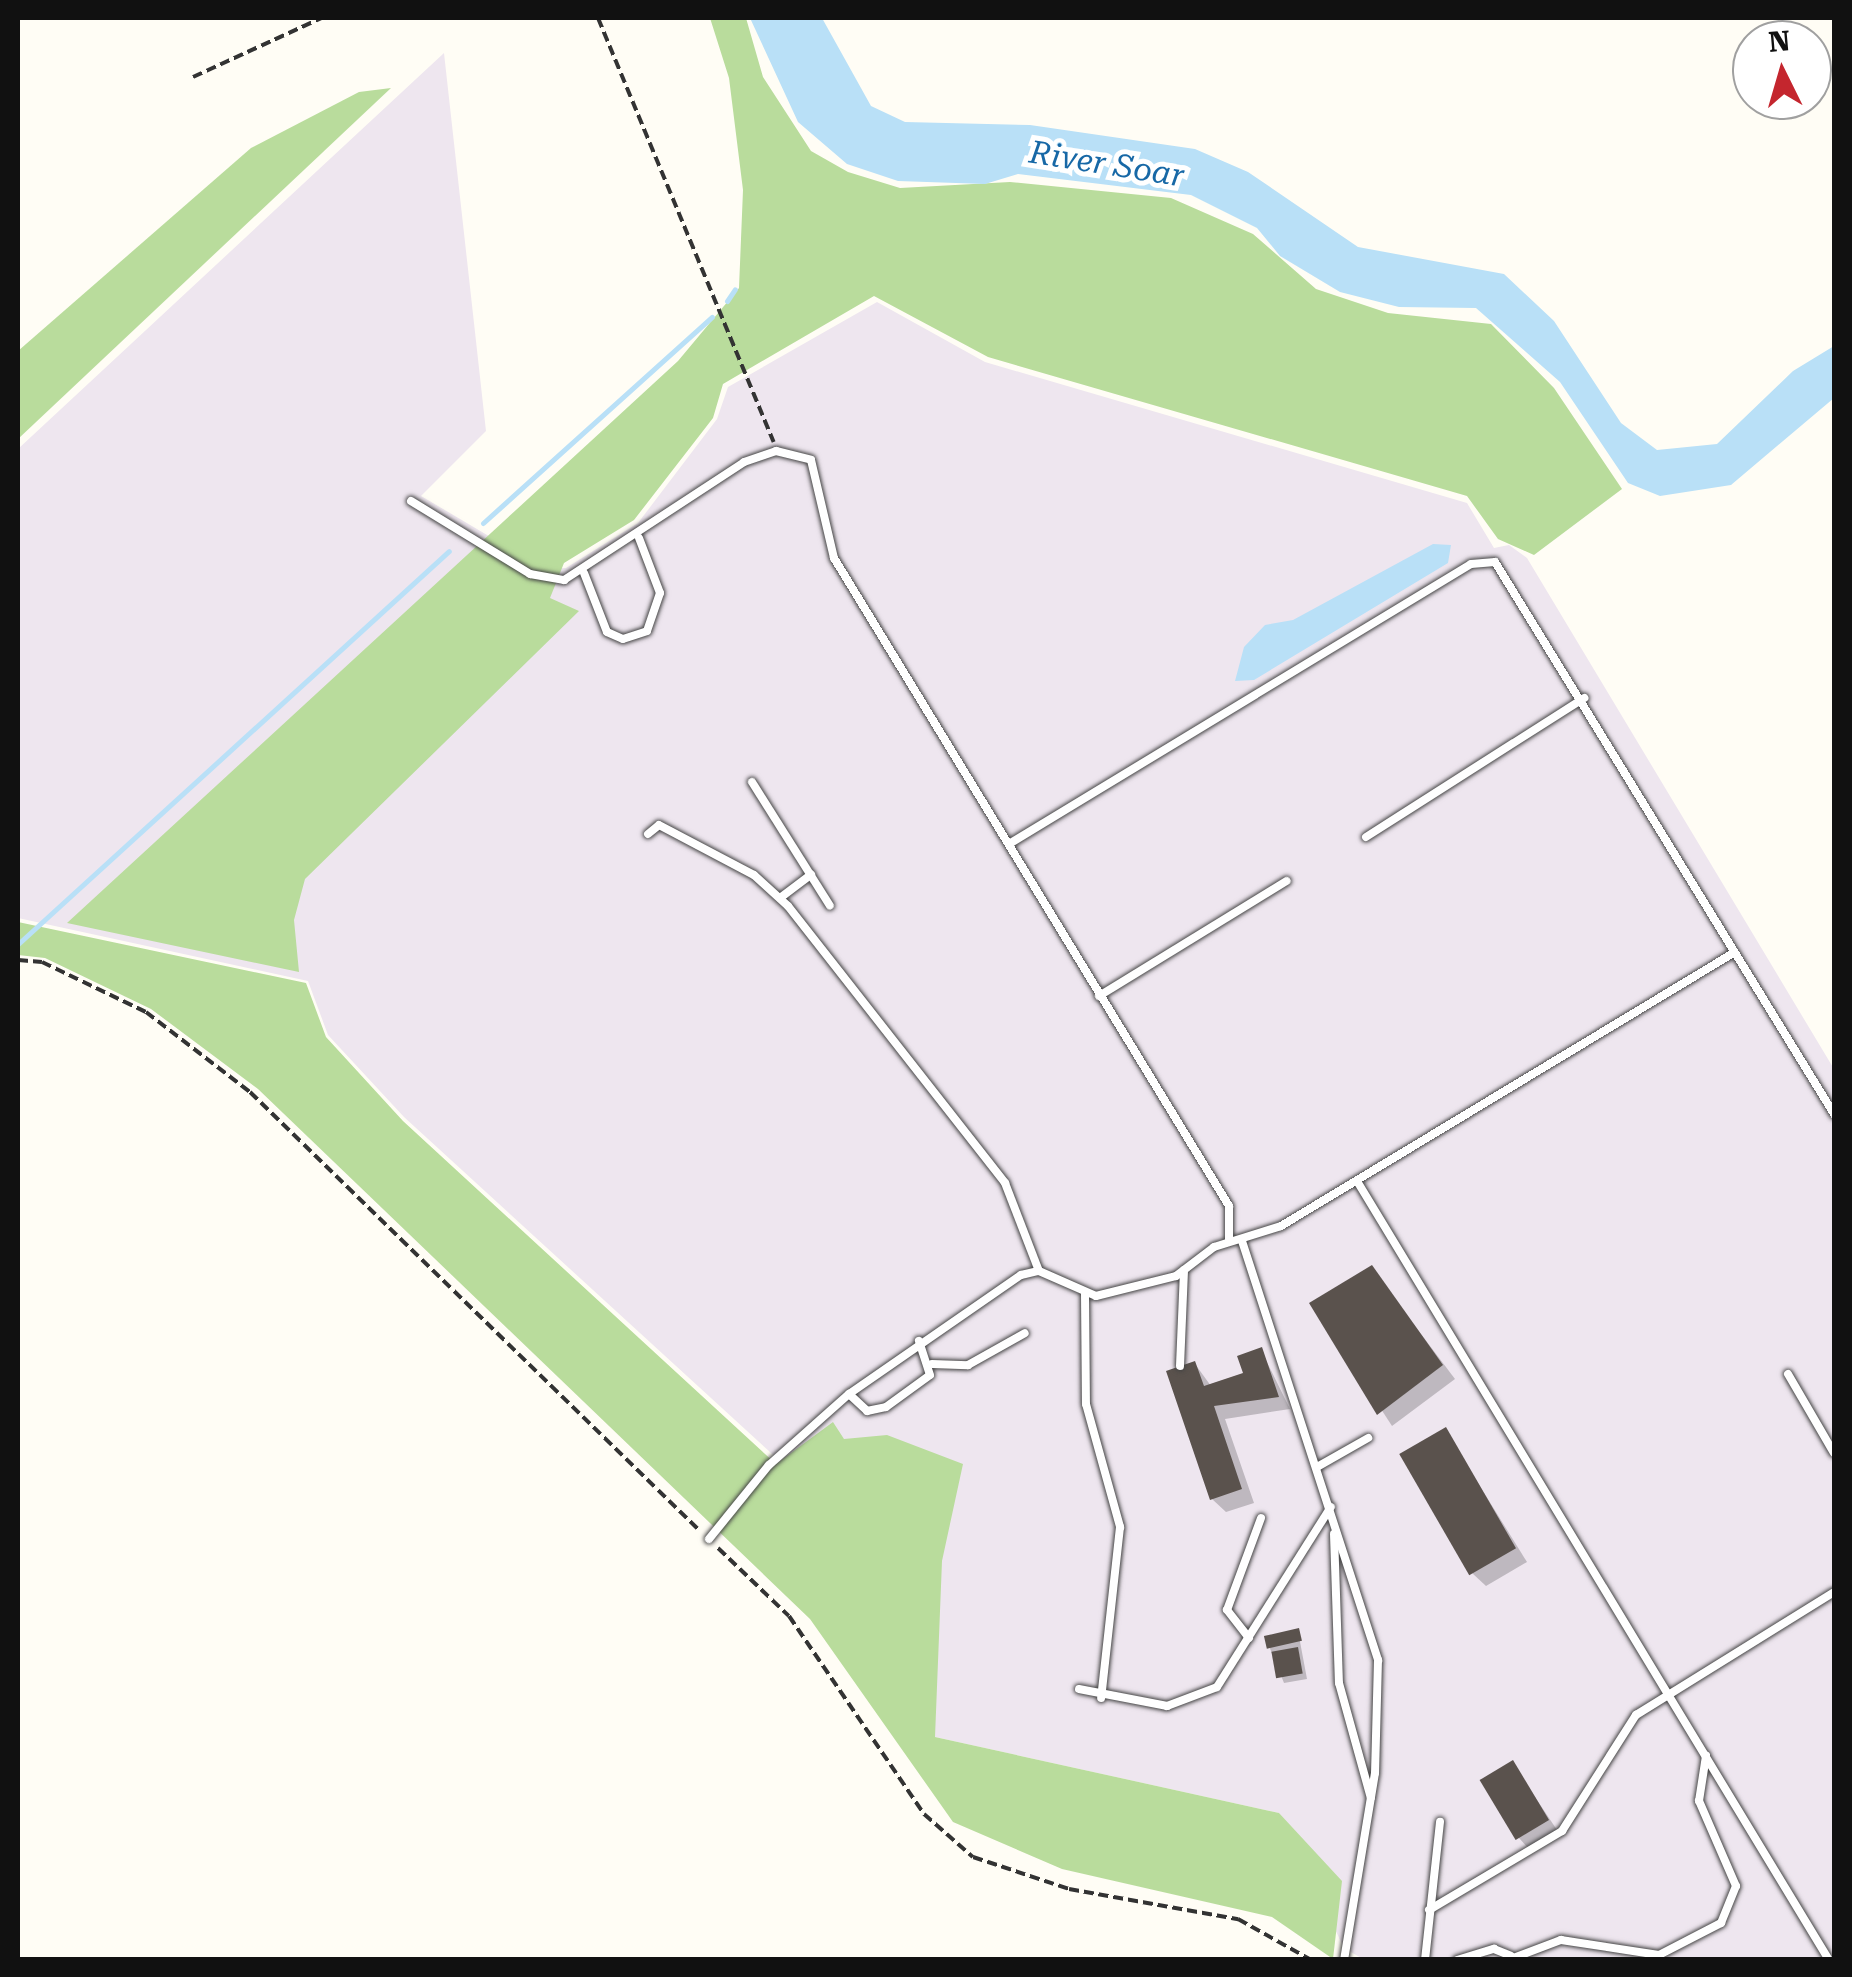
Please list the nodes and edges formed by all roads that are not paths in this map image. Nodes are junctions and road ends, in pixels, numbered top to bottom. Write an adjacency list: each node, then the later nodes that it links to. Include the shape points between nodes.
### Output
1 (411, 501): 3 (lane, via 530,574)
2 (639, 538): 3 (lane); 3 (lane, via 660,593 647,631 623,639 607,632); 8 (lane, via 744,462 776,451 802,454 818,470 834,558)
3 (584, 573)
4 (1584, 698): 7 (lane); 8 (lane, via 1504,567 1477,562); 13 (lane)
5 (752, 782): 9 (lane)
6 (648, 834): 11 (lane, via 659,825)
7 (1366, 837)
8 (1008, 844): 14 (lane)
9 (811, 875): 11 (lane); 12 (lane)
10 (1287, 881): 14 (lane)
11 (780, 898): 20 (lane, via 1005,1183)
12 (830, 906)
13 (1734, 952): 15 (lane); 16 (lane)
14 (1099, 996): 17 (lane, via 1229,1206)
15 (1834, 1114)
16 (1356, 1181): 18 (lane); 38 (lane, via 1482,1402 1497,1408)
17 (1229, 1240): 18 (lane); 19 (lane)
18 (1242, 1240): 30 (lane)
19 (1184, 1270): 21 (lane, via 1142,1288); 25 (lane)
20 (1040, 1271): 21 (lane); 23 (lane)
21 (1085, 1294): 39 (lane, via 1086,1404 1120,1527)
22 (1026, 1333): 24 (lane, via 968,1365)
23 (918, 1341): 24 (lane); 27 (lane)
24 (932, 1364): 27 (lane, via 930,1375 886,1408 867,1411)
25 (1180, 1366)
26 (1788, 1374): 29 (lane)
27 (849, 1394): 34 (lane, via 769,1465)
28 (1368, 1438): 30 (lane)
29 (1834, 1454)
30 (1318, 1467): 31 (lane)
31 (1331, 1507): 33 (lane); 36 (lane)
32 (1261, 1518): 36 (lane, via 1226,1610)
33 (1334, 1524): 41 (lane, via 1338,1683); 41 (lane, via 1378,1660)
34 (709, 1539)
35 (1834, 1592): 38 (lane)
36 (1250, 1638): 39 (lane, via 1228,1675 1201,1698 1167,1706)
37 (1079, 1689): 39 (lane)
38 (1668, 1692): 40 (lane); 43 (lane, via 1623,1730 1562,1831)
39 (1101, 1698)
40 (1706, 1756): 44 (lane, via 1699,1801 1730,1862 1734,1900 1721,1923 1674,1951); 49 (lane)
41 (1371, 1798): 46 (lane)
42 (1440, 1822): 43 (lane)
43 (1429, 1910): 47 (lane)
44 (1646, 1957): 45 (lane, via 1562,1940)
45 (1511, 1958): 48 (lane, via 1476,1951)
46 (1344, 1960)
47 (1425, 1960)
48 (1457, 1960)
49 (1828, 1960)

